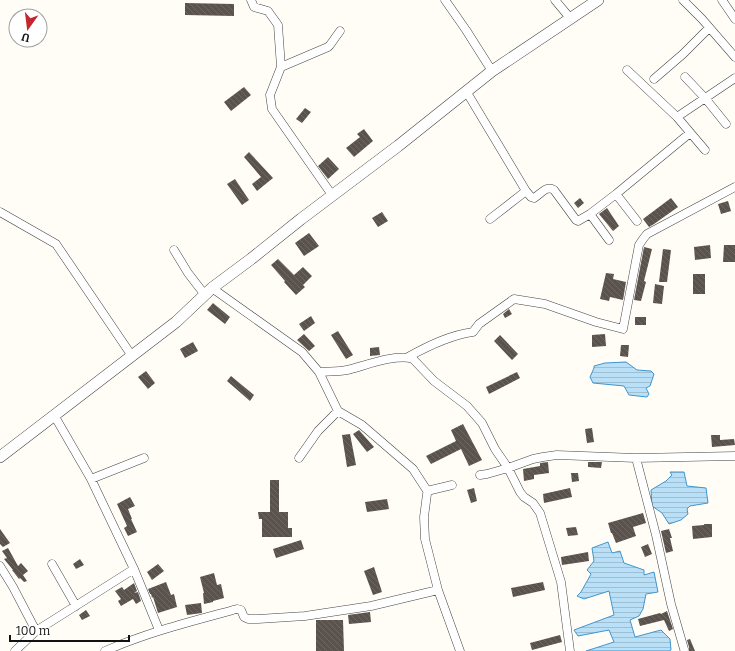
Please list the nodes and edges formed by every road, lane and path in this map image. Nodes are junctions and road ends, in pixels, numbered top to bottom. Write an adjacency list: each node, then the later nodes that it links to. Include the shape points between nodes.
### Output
1 (251, 0): 12 (street, via 254,7 268,11 278,25)
2 (445, 0): 14 (street)
3 (555, 0): 7 (street)
4 (598, 0): 7 (street)
5 (683, 0): 9 (street)
6 (722, 0): 8 (street)
7 (570, 18): 14 (street)
8 (735, 19)
9 (709, 28): 11 (street); 17 (street)
10 (340, 31): 12 (street, via 328,47)
11 (733, 52)
12 (281, 67): 27 (street, via 270,95 272,109)
13 (627, 70): 20 (street)
14 (492, 71): 18 (street)
15 (685, 77): 19 (street)
16 (735, 78): 19 (street)
17 (654, 79)
18 (466, 91): 25 (street); 27 (street)
19 (705, 98): 20 (street); 21 (street)
20 (677, 117): 22 (street)
21 (726, 124)
22 (690, 133): 23 (street); 26 (street)
23 (706, 150)
24 (735, 187): 36 (street, via 642,239 623,329 545,304 514,299 479,324 473,332 452,336)
25 (526, 191): 29 (street, via 534,198 547,188 551,188 576,220 579,221); 30 (street)
26 (616, 194): 29 (street); 31 (street)
27 (332, 195): 34 (street)
28 (0, 212): 35 (street, via 56,244)
29 (590, 214): 32 (street)
30 (490, 219)
31 (636, 221)
32 (609, 240)
33 (174, 250): 34 (street, via 188,273)
34 (208, 292): 35 (street, via 176,322); 37 (street, via 302,352)
35 (132, 356): 39 (street)
36 (408, 357): 37 (street, via 345,370); 45 (street, via 472,411 482,423)
37 (319, 372): 38 (street)
38 (338, 411): 43 (street, via 318,432); 49 (street, via 362,425 413,469)
39 (54, 415): 40 (street); 47 (street)
40 (0, 456)
41 (735, 456): 44 (street)
42 (144, 458): 47 (street)
43 (300, 458)
44 (636, 458): 45 (street, via 557,455 533,459); 57 (street)
45 (508, 468): 46 (street); 61 (street, via 520,492 534,503 540,513 561,582)
46 (480, 475)
47 (91, 479): 52 (street)
48 (452, 485): 49 (street)
49 (428, 492): 53 (street, via 424,532)
50 (52, 564): 54 (street)
51 (0, 566): 56 (street)
52 (134, 569): 54 (street); 55 (street)
53 (438, 590): 55 (street, via 371,606 305,616 248,619 237,609); 60 (street)
54 (76, 606): 56 (street)
55 (159, 630): 59 (street)
56 (36, 631): 58 (street)
57 (684, 649)
58 (15, 651)
59 (105, 651)
60 (460, 651)
61 (570, 651)

